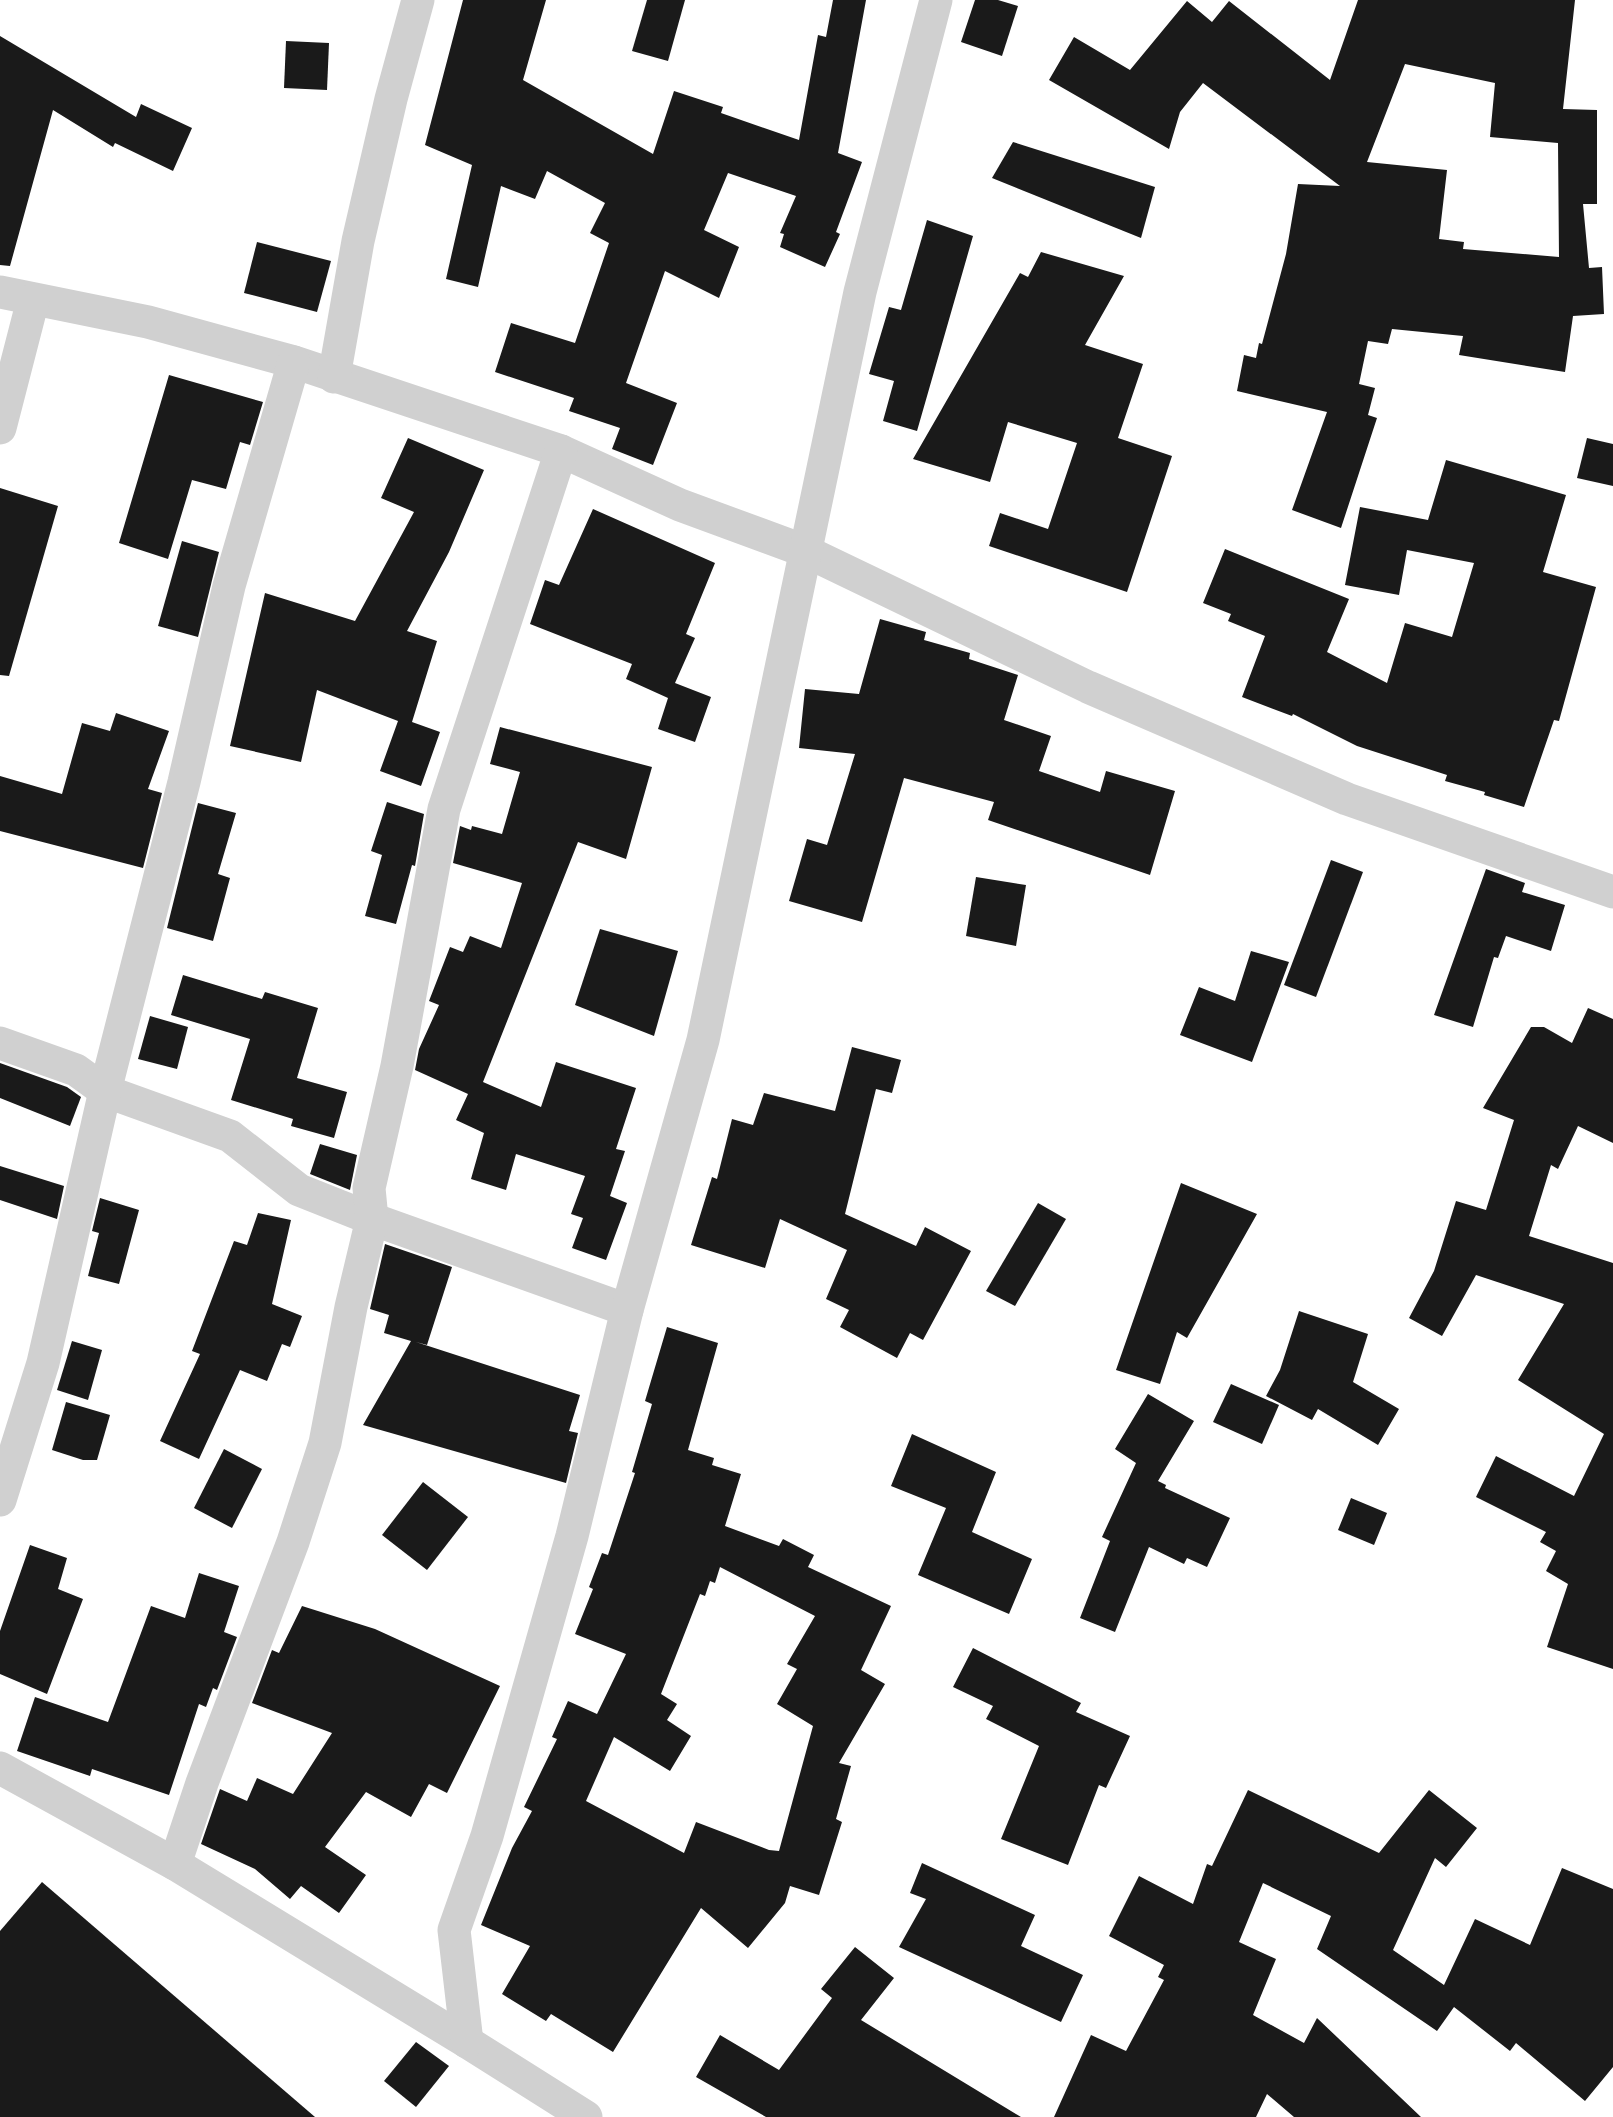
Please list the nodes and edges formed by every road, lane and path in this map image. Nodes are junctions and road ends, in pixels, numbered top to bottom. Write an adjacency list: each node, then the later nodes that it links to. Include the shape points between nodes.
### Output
1 (418, 0): 6 (street, via 358,241)
2 (936, 0): 9 (street, via 860,292)
3 (0, 292): 4 (street)
4 (33, 300): 5 (street, via 148,322); 7 (street)
5 (294, 362): 6 (street); 12 (street, via 229,586 184,782)
6 (334, 377): 8 (street)
7 (0, 428)
8 (561, 451): 9 (street, via 680,505); 13 (street, via 444,809 397,1066 369,1188)
9 (805, 551): 10 (street, via 1088,687 1347,799); 14 (street, via 703,1040)
10 (1613, 892)
11 (0, 1043): 12 (street, via 76,1070)
12 (105, 1091): 13 (street, via 230,1136 299,1190); 15 (street, via 43,1363)
13 (372, 1219): 14 (street); 17 (street, via 325,1443 293,1542)
14 (627, 1310): 18 (street, via 572,1536 487,1836 454,1930)
15 (0, 1500)
16 (0, 1768): 17 (street)
17 (175, 1864): 18 (street)
18 (467, 2042): 19 (street)
19 (586, 2117)

